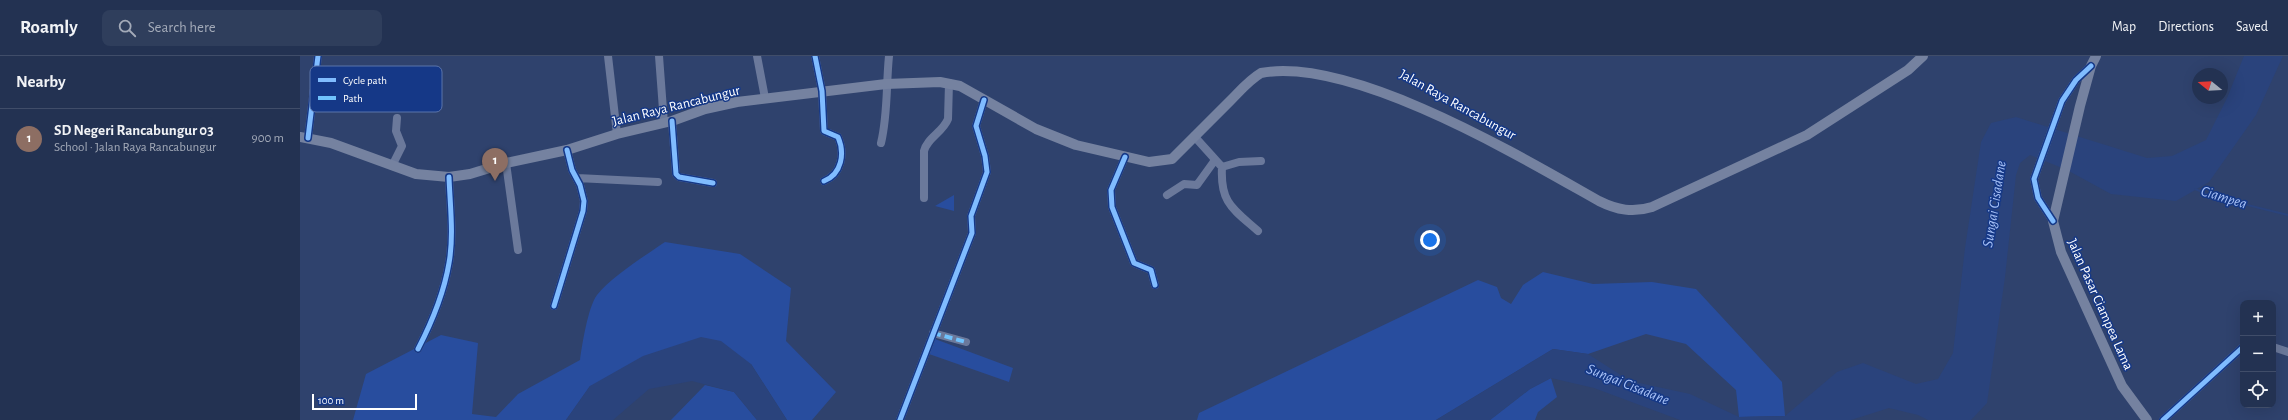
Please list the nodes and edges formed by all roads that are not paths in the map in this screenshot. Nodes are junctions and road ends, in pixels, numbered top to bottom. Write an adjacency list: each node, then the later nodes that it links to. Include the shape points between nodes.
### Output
1 (318, 56): 9 (street)
2 (608, 56): 21 (street)
3 (659, 56): 20 (street)
4 (757, 56): 15 (street)
5 (815, 56): 14 (street)
6 (889, 56): 13 (street)
7 (1923, 56): 16 (main road, Jalan Raya Rancabungur, via 1908,70 1807,135 1652,207 1635,211 1608,206 1479,127)
8 (2096, 56): 11 (main road, Jalan Pasar Ciampea Lama)
9 (316, 66)
10 (1324, 66): 22 (main road, Jalan Raya Rancabungur, via 1284,66 1259,74)
11 (2091, 66): 39 (main road, Jalan Pasar Ciampea Lama, via 2058,192); 39 (street, via 2069,89 2055,117 2036,173 2036,192)
12 (950, 83): 13 (main road, Jalan Raya Rancabungur); 17 (main road, Jalan Raya Rancabungur); 38 (street, via 948,119 935,137 928,142 924,151)
13 (886, 84): 14 (main road, Jalan Raya Rancabungur); 24 (street)
14 (822, 91): 15 (main road, Jalan Raya Rancabungur); 34 (street, via 824,131 838,137 840,147 839,169 834,176)
15 (765, 98): 20 (main road, Jalan Raya Rancabungur, via 705,109)
16 (1426, 99)
17 (984, 100): 26 (main road, Jalan Raya Rancabungur, via 1057,138); 44 (street, via 976,126 987,172 971,216 972,233)
18 (310, 103): 23 (street)
19 (397, 118): 30 (street, via 396,131 402,146)
20 (668, 122): 21 (main road, Jalan Raya Rancabungur); 36 (street, via 676,174 679,177)
21 (617, 134): 25 (main road, Jalan Raya Rancabungur)
22 (1194, 136): 26 (main road, Jalan Raya Rancabungur, via 1172,159 1149,162); 27 (street)
23 (304, 138): 30 (main road, Jalan Raya Rancabungur, via 342,147)
24 (881, 142)
25 (567, 150): 29 (main road, Jalan Raya Rancabungur); 33 (street, via 572,170)
26 (1125, 157): 42 (street, via 1111,190 1112,207 1134,263 1151,270)
27 (1215, 160): 31 (street); 37 (street, via 1197,185 1181,185)
28 (1261, 161): 31 (street, via 1239,162)
29 (506, 163): 32 (main road, Jalan Raya Rancabungur, via 470,174); 41 (street)
30 (392, 166): 32 (main road, Jalan Raya Rancabungur, via 416,174)
31 (1222, 167): 40 (street, via 1225,197 1240,216)
32 (449, 177): 47 (street, via 449,262 445,284 429,329)
33 (577, 178): 35 (street); 43 (street, via 584,201 583,211)
34 (824, 181)
35 (658, 182)
36 (713, 183)
37 (1167, 195)
38 (924, 198)
39 (2053, 221): 51 (main road, Jalan Pasar Ciampea Lama, via 2061,252 2122,386)
40 (1258, 231)
41 (518, 250)
42 (1155, 285)
43 (554, 306)
44 (933, 333): 45 (street); 50 (street)
45 (966, 342)
46 (2276, 348): 49 (street)
47 (418, 349)
48 (2240, 350): 52 (street)
49 (2288, 352)
50 (900, 420)
51 (2147, 420)
52 (2163, 420)

